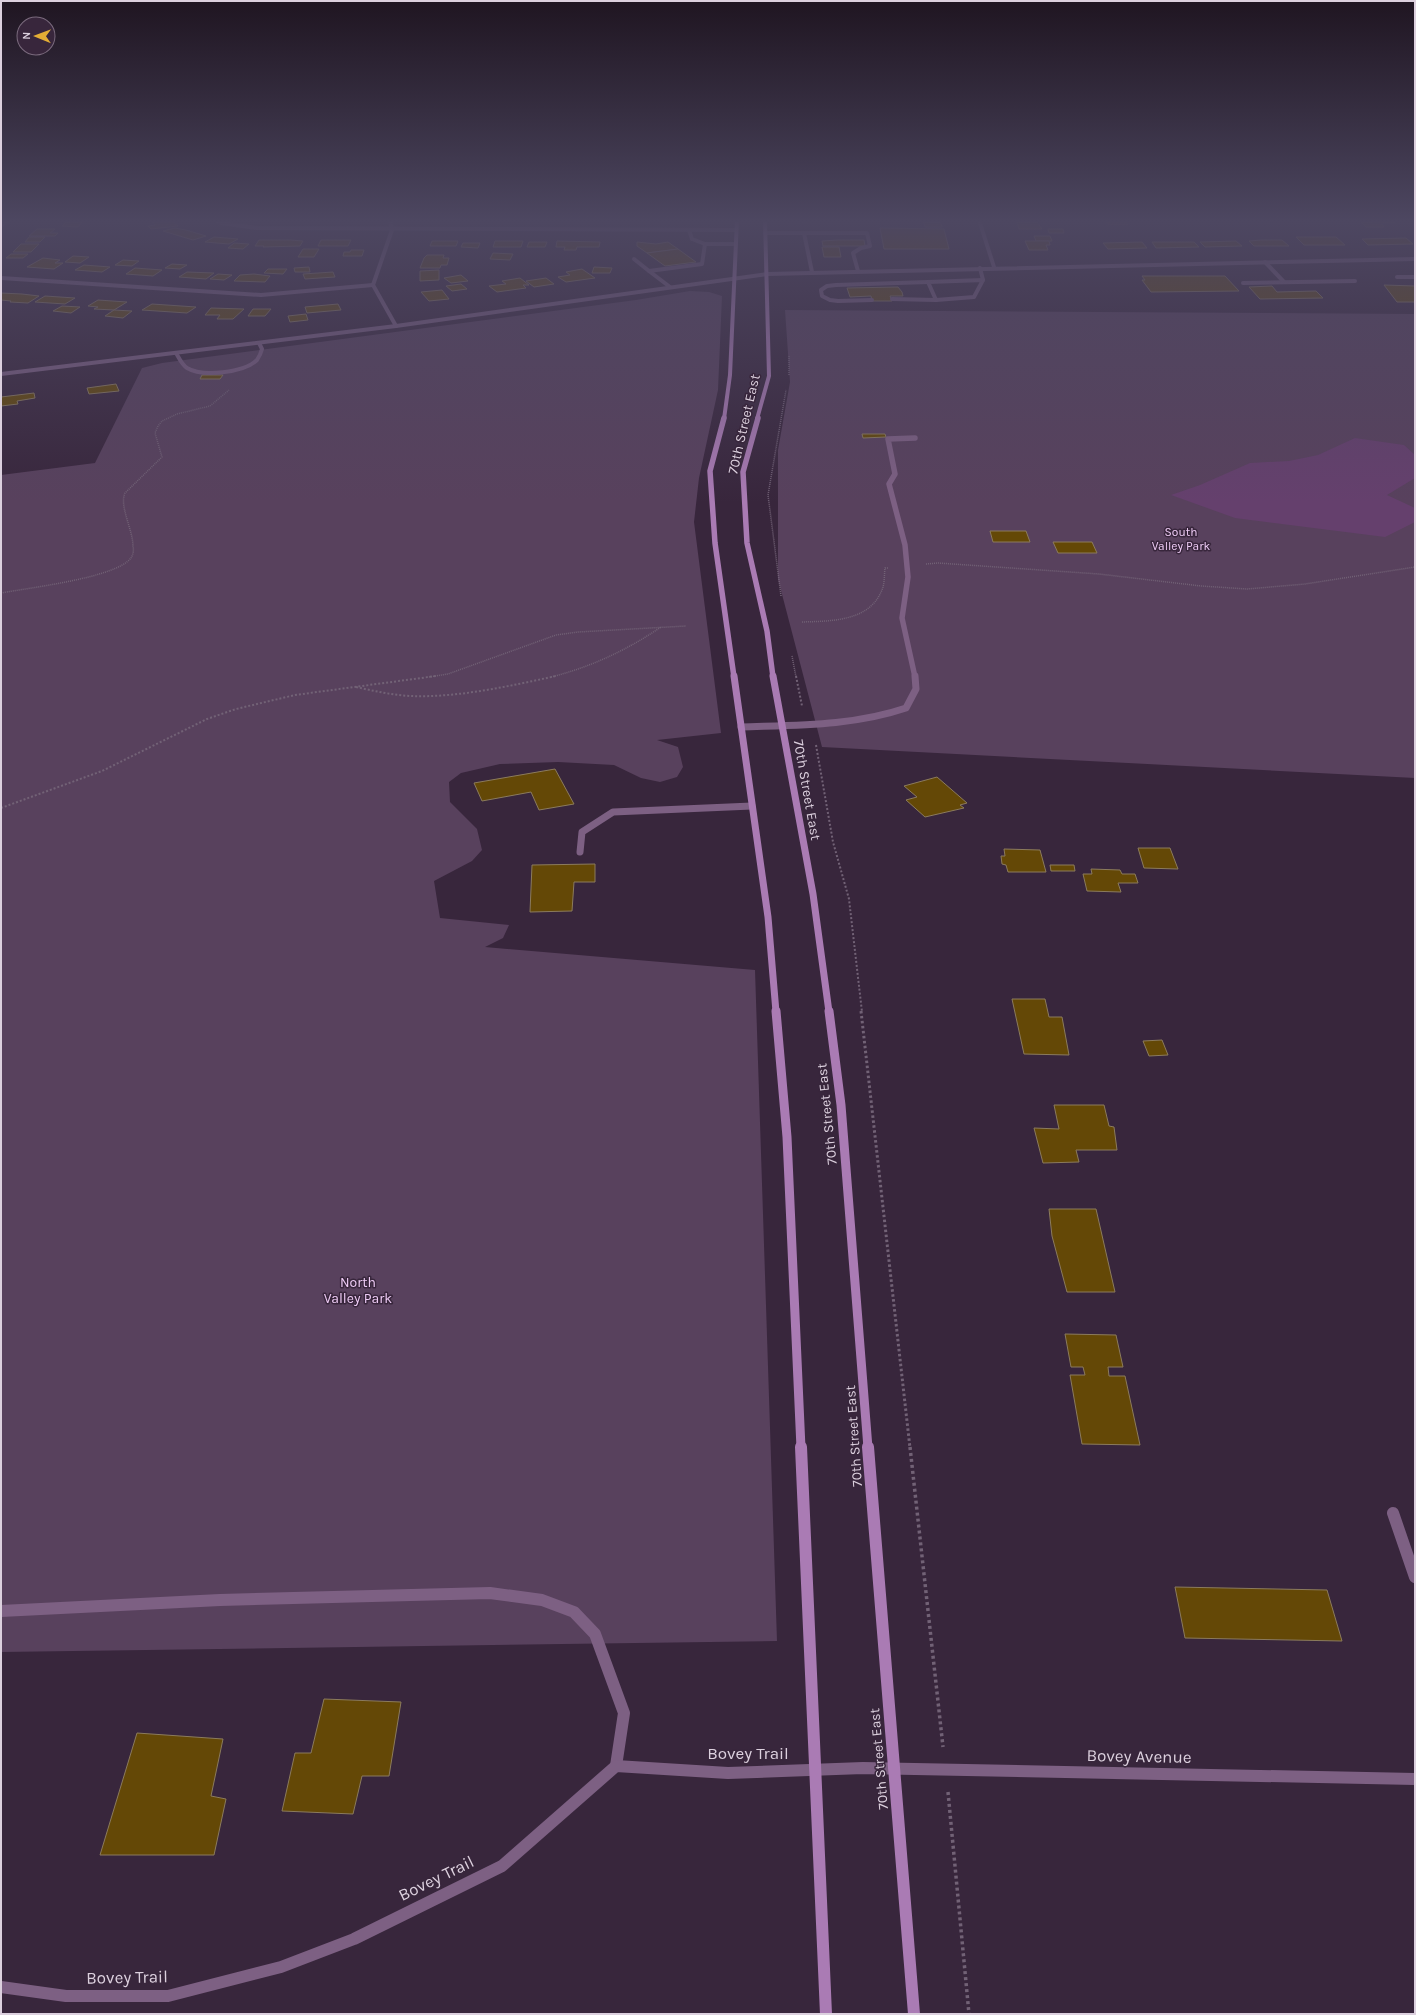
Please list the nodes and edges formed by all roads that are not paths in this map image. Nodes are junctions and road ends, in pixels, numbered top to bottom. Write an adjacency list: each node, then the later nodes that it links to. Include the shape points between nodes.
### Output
1 (389, 314): 5 (street)
2 (480, 314): 5 (street)
3 (733, 314): 11 (main road, 70th Street East, via 730,375 723,427 710,471 715,543)
4 (768, 314): 10 (main road, 70th Street East, via 769,376 743,472 747,543 767,631)
5 (396, 326): 6 (street)
6 (259, 343): 7 (street); 7 (street, via 262,349 258,359 252,364 223,371 194,371 186,368)
7 (176, 353): 8 (street)
8 (1, 374)
9 (915, 438): 10 (street, via 888,439 894,474 889,484 905,545 908,577 902,618 916,689 906,708 892,714 849,721)
10 (782, 725): 11 (street); 19 (main road, 70th Street East, via 813,894 841,1105)
11 (741, 727): 12 (main road, 70th Street East)
12 (752, 806): 13 (street, via 614,812 582,832); 20 (main road, 70th Street East, via 768,917 787,1137)
13 (580, 852)
14 (1393, 1514): 15 (street)
15 (1415, 1577)
16 (1, 1611): 17 (street, via 220,1600 490,1593 542,1600 574,1612 595,1634 624,1713)
17 (616, 1766): 20 (street, Bovey Trail, via 728,1773); 22 (street, Bovey Trail, via 502,1866 354,1939 281,1967 168,1996 66,1996)
18 (863, 1768): 19 (street, Bovey Avenue); 20 (street, Bovey Trail)
19 (893, 1768): 21 (street, Bovey Avenue); 24 (main road, 70th Street East)
20 (816, 1770): 23 (main road, 70th Street East)
21 (1415, 1779)
22 (1, 1987)
23 (826, 2014)
24 (914, 2014)

